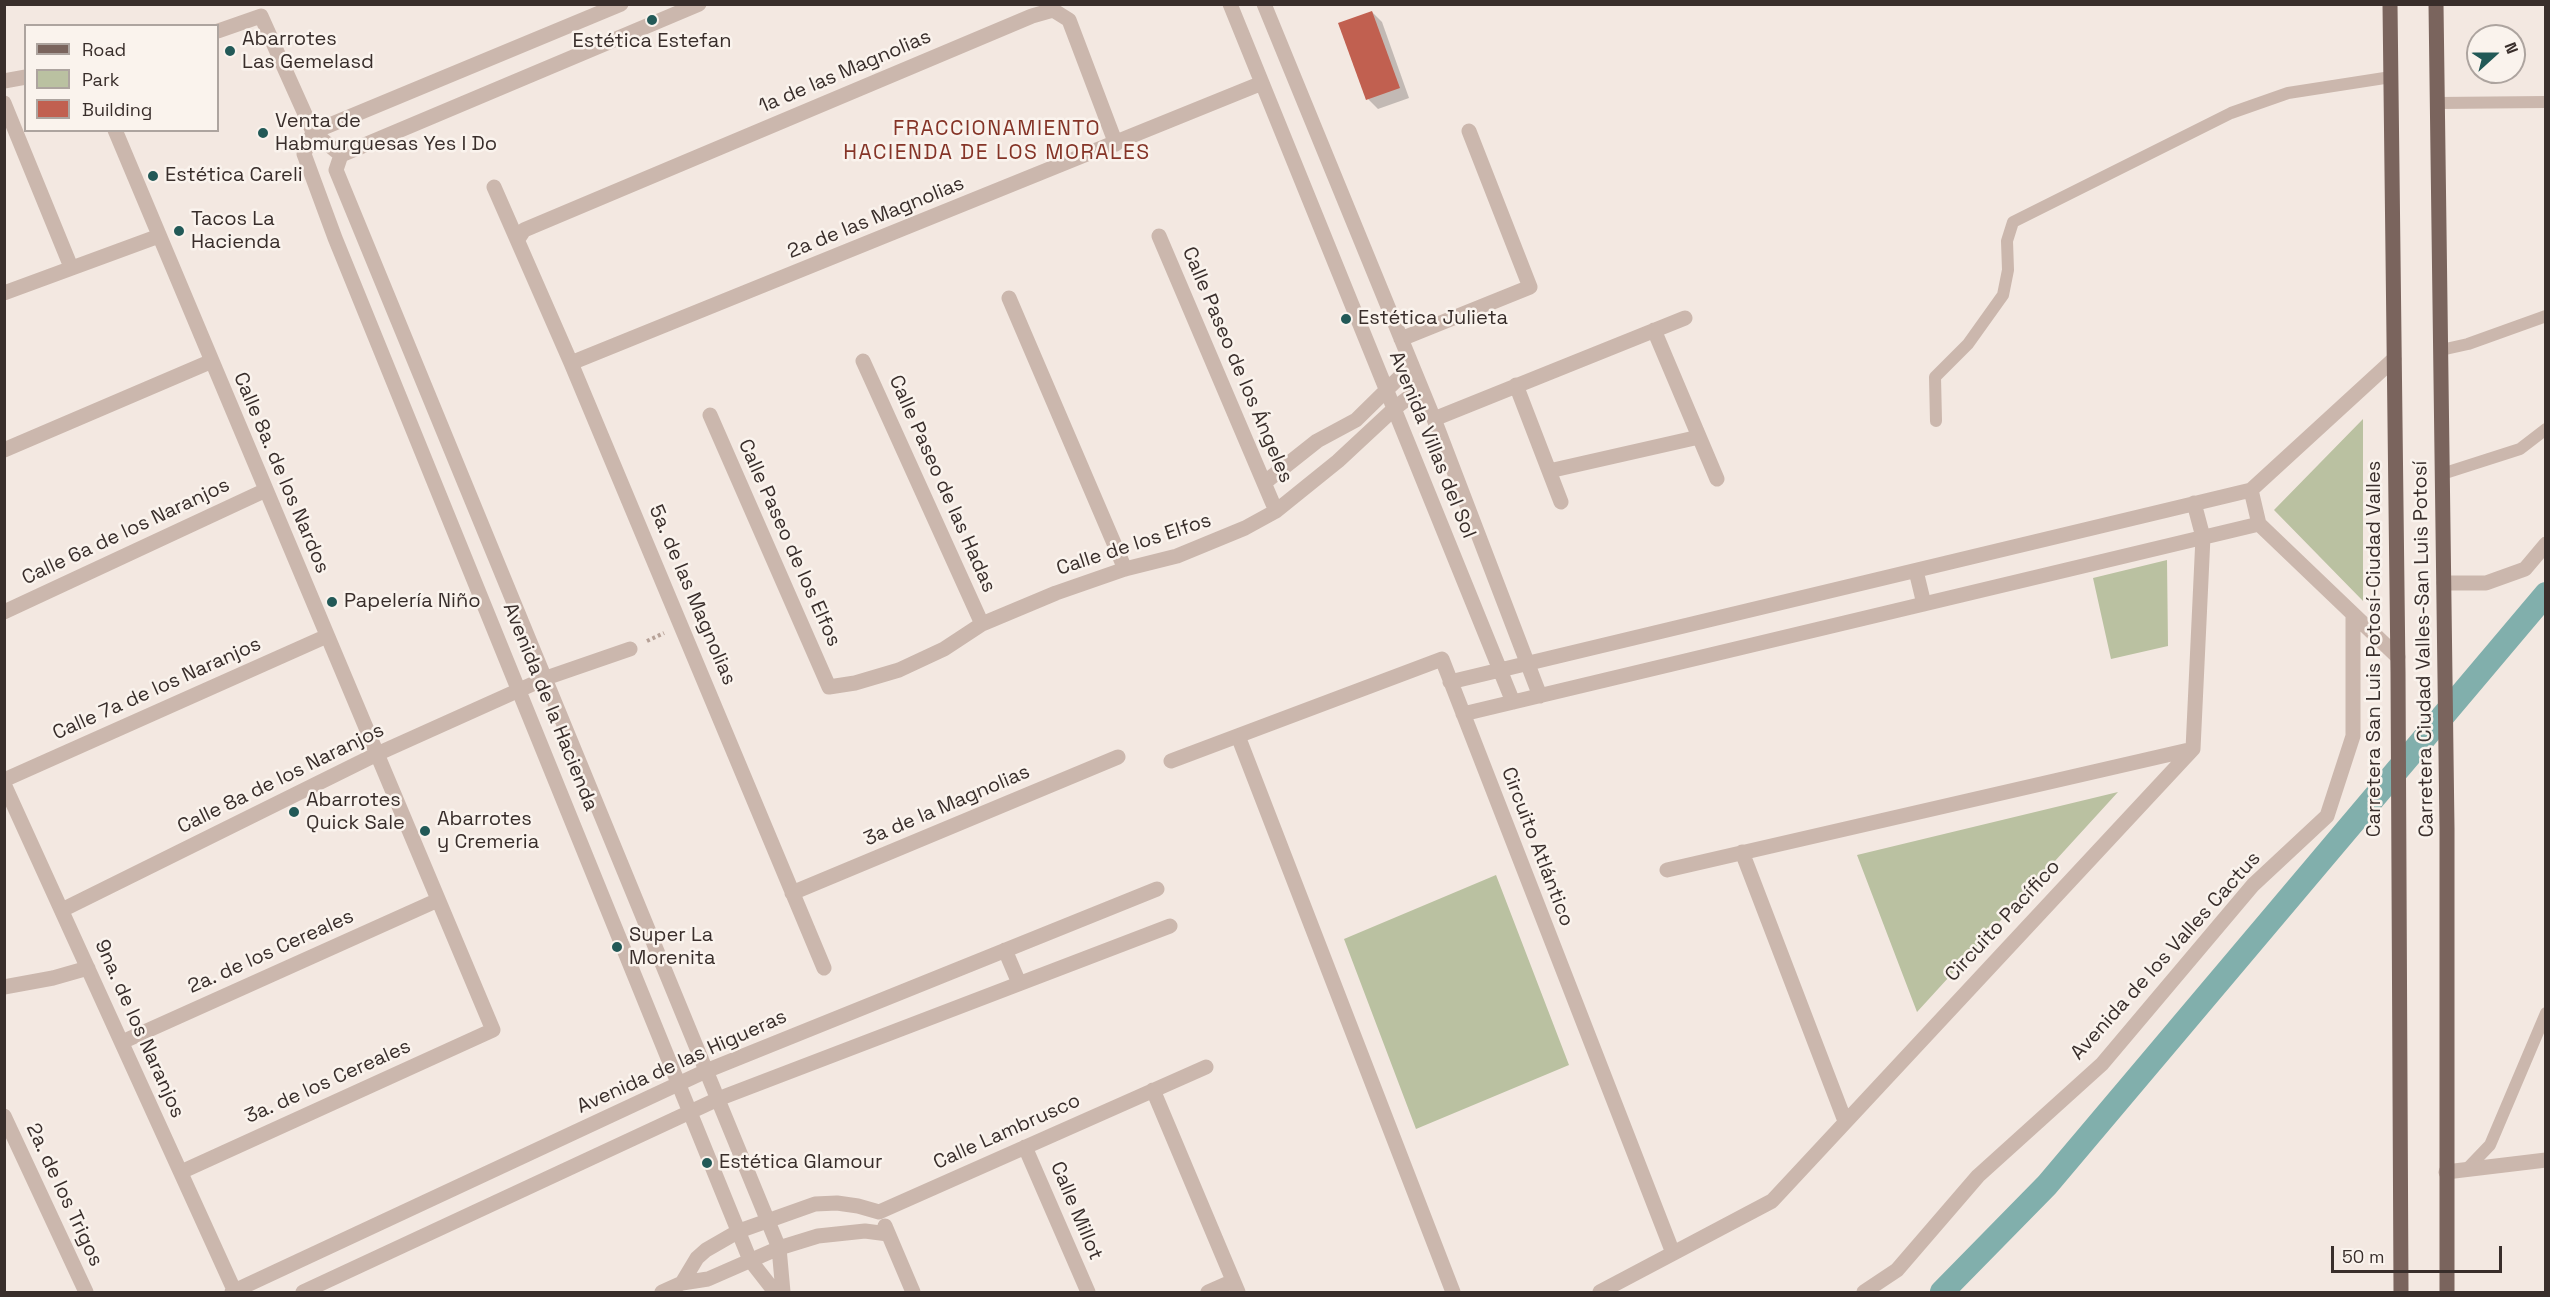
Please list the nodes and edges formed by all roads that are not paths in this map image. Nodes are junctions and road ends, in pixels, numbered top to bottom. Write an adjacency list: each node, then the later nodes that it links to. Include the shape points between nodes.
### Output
1 (621, 4): 18 (street)
2 (699, 4): 20 (street)
3 (1230, 4): 12 (street, Avenida Villas del Sol)
4 (1264, 4): 31 (street, Avenida Villas del Sol)
5 (2390, 4): 10 (main road, Carretera San Luis Potosí-Ciudad Valles)
6 (2436, 4): 15 (main road, Carretera Ciudad Valles-San Luis Potosí)
7 (1056, 7): 19 (street, 1a de las Magnolias, via 1069,20); 24 (street, 1a de las Magnolias, via 524,230)
8 (219, 31): 18 (street, via 261,16)
9 (24, 77): 11 (street)
10 (2391, 77): 33 (main road, Carretera San Luis Potosí-Ciudad Valles); 44 (lane, via 2288,93 2231,113 2013,222 2007,241 2008,270 2003,295 1968,344 1935,377)
11 (4, 81)
12 (1262, 83): 19 (street, 2a de las Magnolias); 39 (street, Avenida Villas del Sol)
13 (2546, 102): 15 (lane)
14 (4, 103): 25 (street)
15 (2438, 103): 32 (main road, Carretera Ciudad Valles-San Luis Potosí)
16 (1469, 131): 31 (street, via 1530,286)
17 (116, 132): 22 (street, Calle 8a. de los Nardos)
18 (313, 132): 20 (street); 75 (street, Avenida de la Hacienda, via 304,154 311,177)
19 (1116, 144): 36 (street, 2a de las Magnolias)
20 (340, 155): 72 (street, Avenida de la Hacienda, via 336,170)
21 (494, 187): 24 (street, 5a. de las Magnolias)
22 (159, 236): 25 (street); 35 (street, Calle 8a. de los Nardos)
23 (1160, 236): 51 (street, Calle Paseo de los Ángeles)
24 (518, 239): 36 (street, 5a. de las Magnolias)
25 (71, 267): 26 (street)
26 (4, 293)
27 (1009, 298): 60 (street)
28 (2546, 316): 32 (lane)
29 (1685, 318): 30 (street)
30 (1653, 330): 38 (street); 46 (street)
31 (1401, 339): 37 (street, Avenida Villas del Sol)
32 (2441, 350): 49 (main road, Carretera Ciudad Valles-San Luis Potosí)
33 (2394, 358): 53 (street); 70 (main road, Carretera San Luis Potosí-Ciudad Valles)
34 (863, 361): 66 (street, Calle Paseo de las Hadas)
35 (212, 362): 47 (street); 52 (street, Calle 8a. de los Nardos)
36 (571, 363): 88 (street, 5a. de las Magnolias)
37 (1412, 366): 39 (street); 40 (street, Avenida Villas del Sol)
38 (1516, 385): 43 (street); 48 (street)
39 (1387, 388): 41 (street, Avenida Villas del Sol); 51 (street, via 1356,420 1317,441)
40 (1421, 388): 41 (street, Calle de los Elfos); 43 (street, Avenida Villas del Sol)
41 (1395, 408): 56 (street, Calle de los Elfos); 71 (street, Avenida Villas del Sol)
42 (710, 415): 74 (street, Calle Paseo de los Elfos)
43 (1434, 418): 69 (street, Avenida Villas del Sol)
44 (1936, 421)
45 (2546, 429): 49 (lane, via 2520,449)
46 (1699, 438): 48 (street); 50 (street)
47 (4, 450)
48 (1549, 471): 54 (street)
49 (2442, 474): 62 (main road, Carretera Ciudad Valles-San Luis Potosí)
50 (1717, 479)
51 (1264, 483): 56 (street, Calle Paseo de los Ángeles)
52 (266, 490): 64 (street, Calle 6a de los Naranjos); 67 (street, Calle 8a. de los Nardos)
53 (2251, 490): 55 (street); 57 (street)
54 (1561, 502)
55 (2194, 503): 58 (street); 61 (street)
56 (1276, 511): 60 (street, Calle de los Elfos, via 1220,540)
57 (2259, 524): 58 (street); 65 (street)
58 (2203, 537): 63 (street); 80 (street)
59 (2546, 544): 62 (street, via 2525,568 2486,583)
60 (1125, 569): 66 (street, Calle de los Elfos)
61 (1916, 571): 63 (street); 69 (street)
62 (2444, 584): 112 (main road, Carretera Ciudad Valles-San Luis Potosí)
63 (1924, 604): 76 (street)
64 (4, 612)
65 (2354, 614): 70 (street); 133 (street, Avenida de los Valles Cactus, via 2353,736 2327,816 2253,885 2102,1064 1978,1176 1897,1270)
66 (982, 624): 74 (street, Calle de los Elfos, via 944,649 899,670)
67 (327, 636): 81 (street, Calle 8a. de los Nardos); 84 (street, Calle 7a de los Naranjos)
68 (630, 649): 72 (street, Calle 8a de los Naranjos)
69 (1527, 663): 71 (street); 76 (street, Avenida Villas del Sol)
70 (2398, 664): 134 (main road, Carretera San Luis Potosí-Ciudad Valles)
71 (1500, 669): 73 (street); 77 (street, Avenida Villas del Sol)
72 (546, 678): 75 (street, Calle 8a de los Naranjos); 101 (street, Avenida de la Hacienda)
73 (1450, 682): 78 (street, Circuito Atlántico); 79 (street, Circuito Atlántico, via 1442,659)
74 (830, 687)
75 (520, 690): 81 (street, Calle 8a de los Naranjos); 102 (street, Avenida de la Hacienda)
76 (1540, 696): 77 (street)
77 (1513, 702): 78 (street)
78 (1463, 714): 118 (street, Circuito Atlántico)
79 (1238, 736): 83 (street, Circuito Atlántico); 131 (street)
80 (2193, 749): 85 (street); 107 (street, Circuito Pacífico)
81 (377, 754): 89 (street, Calle 8a. de los Nardos); 90 (street, Calle 8a de los Naranjos)
82 (1118, 757): 88 (street, 3a de la Magnolias)
83 (1172, 761)
84 (4, 782): 90 (street, 9na. de los Naranjos)
85 (1742, 852): 86 (street); 107 (street)
86 (1667, 870)
87 (1157, 889): 92 (street, Avenida de las Higueras)
88 (792, 893): 94 (street, 5a. de las Magnolias)
89 (438, 900): 98 (street, Calle 8a. de los Nardos); 99 (street, 2a. de los Cereales)
90 (62, 910): 93 (street, 9na. de los Naranjos)
91 (1170, 926): 95 (street)
92 (1005, 950): 95 (street); 101 (street, Avenida de las Higueras)
93 (88, 968): 96 (street); 99 (street, 9na. de los Naranjos)
94 (824, 968)
95 (1020, 983): 104 (street)
96 (4, 987)
97 (2546, 1013): 110 (lane, via 2490,1145)
98 (493, 1030): 111 (street, 3a. de los Cereales)
99 (122, 1042): 111 (street, 9na. de los Naranjos)
100 (1206, 1067): 103 (street, Calle Lambrusco)
101 (706, 1071): 102 (street, Avenida de las Higueras); 104 (street, Avenida de la Hacienda)
102 (680, 1083): 105 (street, Avenida de la Hacienda); 122 (street, Avenida de las Higueras)
103 (1153, 1090): 108 (street, Calle Lambrusco); 121 (street)
104 (718, 1099): 105 (street); 114 (street, Avenida de la Hacienda)
105 (691, 1112): 115 (street, Avenida de la Hacienda); 124 (street)
106 (4, 1116): 123 (street, 2a. de los Trigos)
107 (1845, 1121): 118 (street, Circuito Pacífico, via 1772,1201)
108 (1025, 1147): 113 (street, Calle Lambrusco); 129 (street, Calle Millot)
109 (2546, 1160): 110 (street)
110 (2467, 1169): 112 (street)
111 (181, 1172): 122 (street, 9na. de los Naranjos)
112 (2446, 1172): 135 (main road, Carretera Ciudad Valles-San Luis Potosí)
113 (879, 1212): 114 (street, via 837,1203 815,1204); 116 (street)
114 (767, 1220): 115 (street); 117 (street, Avenida de la Hacienda)
115 (739, 1231): 119 (street, Avenida de la Hacienda); 120 (street, via 697,1258)
116 (888, 1234): 117 (street, via 841,1232); 128 (street)
117 (778, 1248): 119 (street); 127 (street, Avenida de la Hacienda)
118 (1673, 1253): 132 (street)
119 (750, 1260): 120 (street, via 708,1279); 126 (street, Avenida de la Hacienda)
120 (682, 1283): 125 (street)
121 (1236, 1287): 130 (street)
122 (234, 1292)
123 (86, 1293)
124 (303, 1293)
125 (662, 1293)
126 (775, 1293)
127 (783, 1293)
128 (913, 1293)
129 (1088, 1293)
130 (1208, 1293)
131 (1453, 1293)
132 (1600, 1293)
133 (1864, 1293)
134 (2401, 1293)
135 (2447, 1293)

